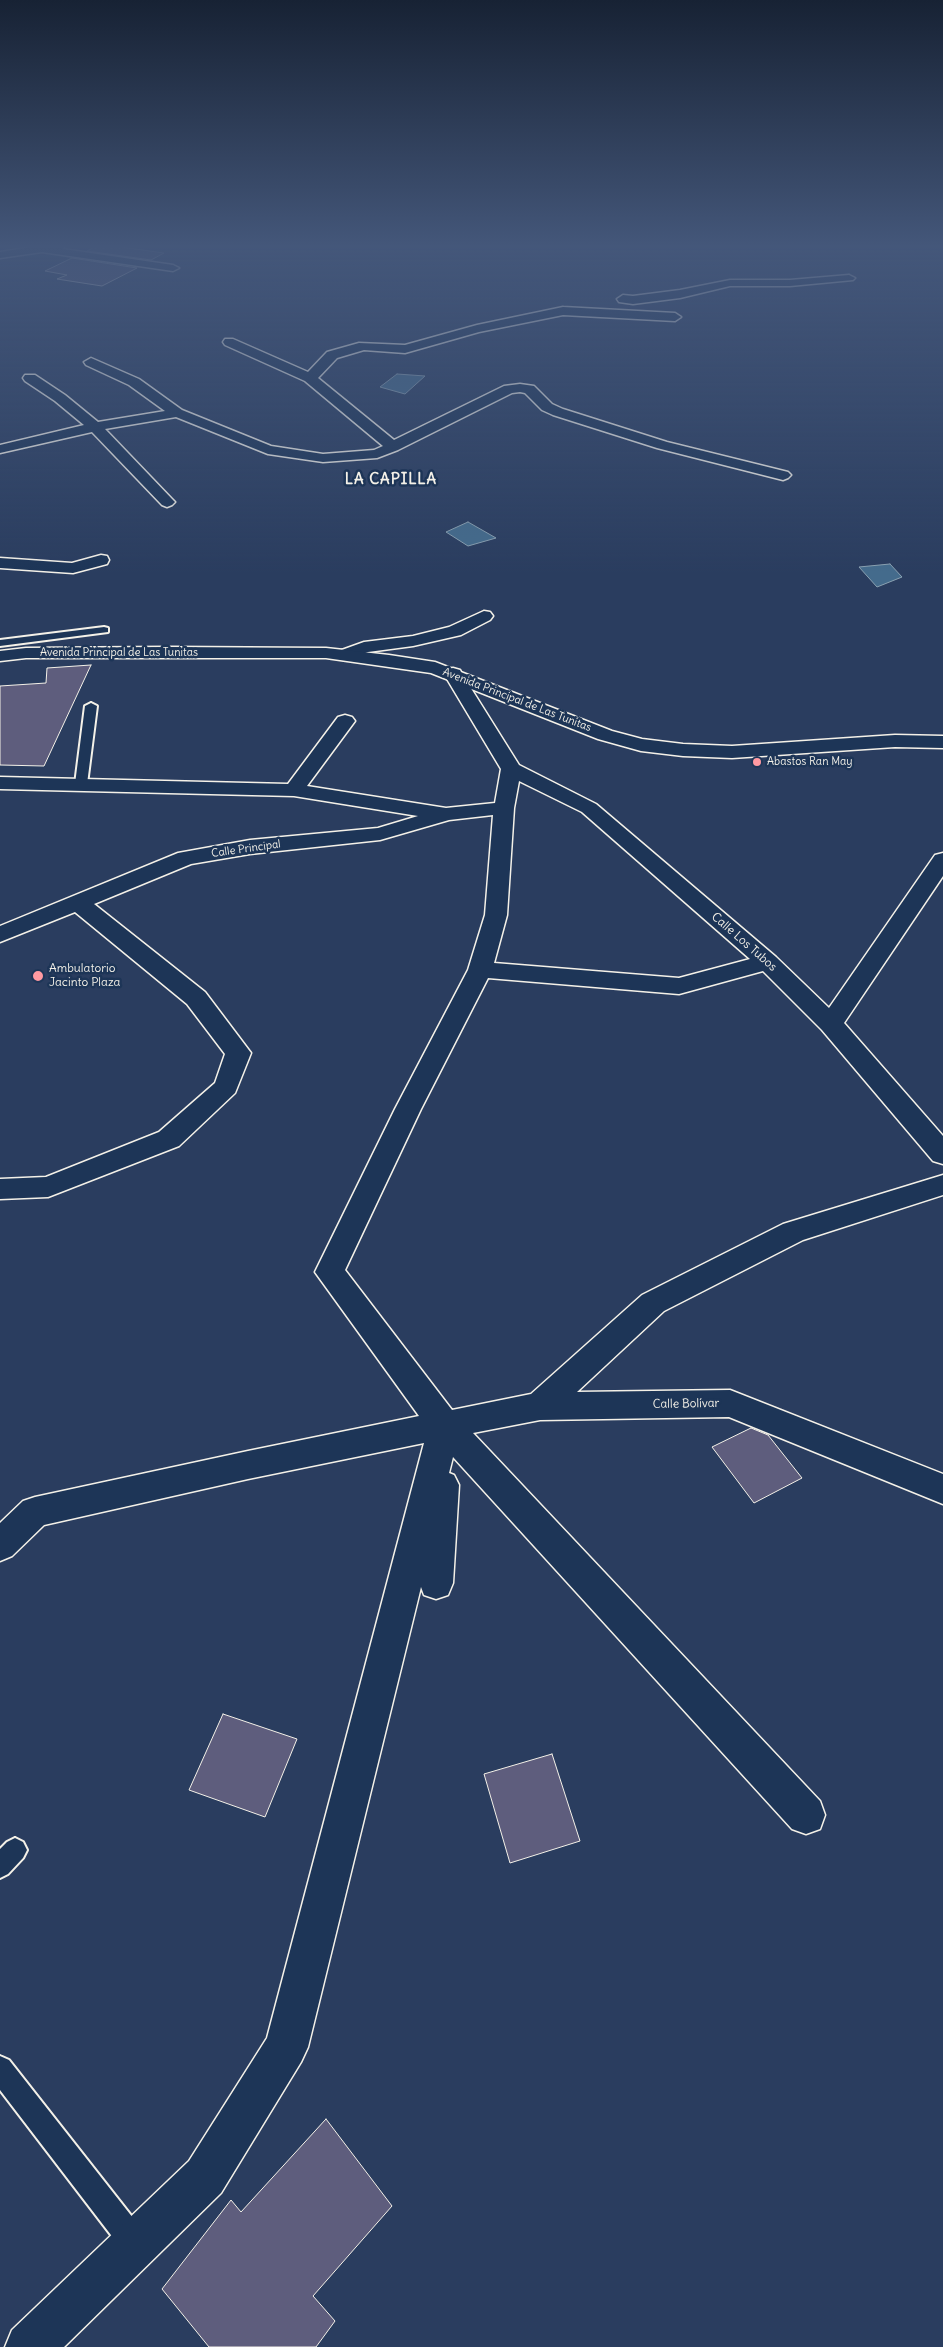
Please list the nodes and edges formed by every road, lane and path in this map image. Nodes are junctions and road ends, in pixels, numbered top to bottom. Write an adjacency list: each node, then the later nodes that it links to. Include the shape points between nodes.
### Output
1 (255, 354): 5 (street)
2 (334, 354): 5 (street)
3 (91, 362): 6 (street, via 134,382)
4 (30, 378): 7 (street)
5 (310, 378): 8 (street)
6 (177, 413): 7 (street); 8 (street, via 268,450 323,458 377,454)
7 (95, 427): 9 (street); 11 (street)
8 (393, 446): 10 (street, via 500,393 520,388 529,389 547,407 558,412 662,445)
9 (0, 449)
10 (783, 475)
11 (167, 502)
12 (101, 560): 13 (street, via 73,568)
13 (0, 563)
14 (484, 616): 17 (street, via 455,631 364,647)
15 (104, 630): 16 (lane)
16 (0, 642)
17 (345, 655): 18 (street, Avenida Principal de Las Tunitas, via 169,652); 19 (street, Avenida Principal de Las Tunitas, via 389,660)
18 (0, 656)
19 (453, 674): 22 (street, Avenida Principal de Las Tunitas, via 605,735 641,745 732,752 895,741); 23 (street)
20 (91, 706): 25 (lane)
21 (345, 721): 26 (street)
22 (943, 742)
23 (511, 769): 27 (street); 32 (street, Calle Los Tubos, via 589,808)
24 (0, 784): 25 (street)
25 (81, 784): 26 (street)
26 (294, 790): 28 (street)
27 (504, 808): 28 (street, Calle Principal); 33 (street, via 496,915)
28 (448, 814): 30 (street, Calle Principal, via 380,834 250,847 186,858)
29 (943, 860): 34 (street)
30 (77, 902): 31 (street, Calle Principal); 37 (street, via 196,998 238,1053 226,1087 169,1139 48,1187)
31 (0, 935)
32 (768, 962): 33 (street, via 679,986); 34 (street, Calle Los Tubos)
33 (480, 970): 39 (street, via 408,1109 330,1272)
34 (830, 1024): 35 (street, Calle Los Tubos)
35 (943, 1154)
36 (943, 1185): 38 (street, via 793,1232 653,1303)
37 (0, 1189)
38 (540, 1406): 39 (street, Calle Bolívar); 40 (street, Calle Bolívar, via 730,1403)
39 (445, 1426): 41 (street, Calle Bolívar, via 35,1512); 42 (street); 43 (street); 45 (street, via 286,2046 205,2177)
40 (943, 1489)
41 (0, 1545)
42 (436, 1583)
43 (806, 1815)
44 (0, 2069): 45 (lane)
45 (136, 2244): 46 (street)
46 (29, 2347)

